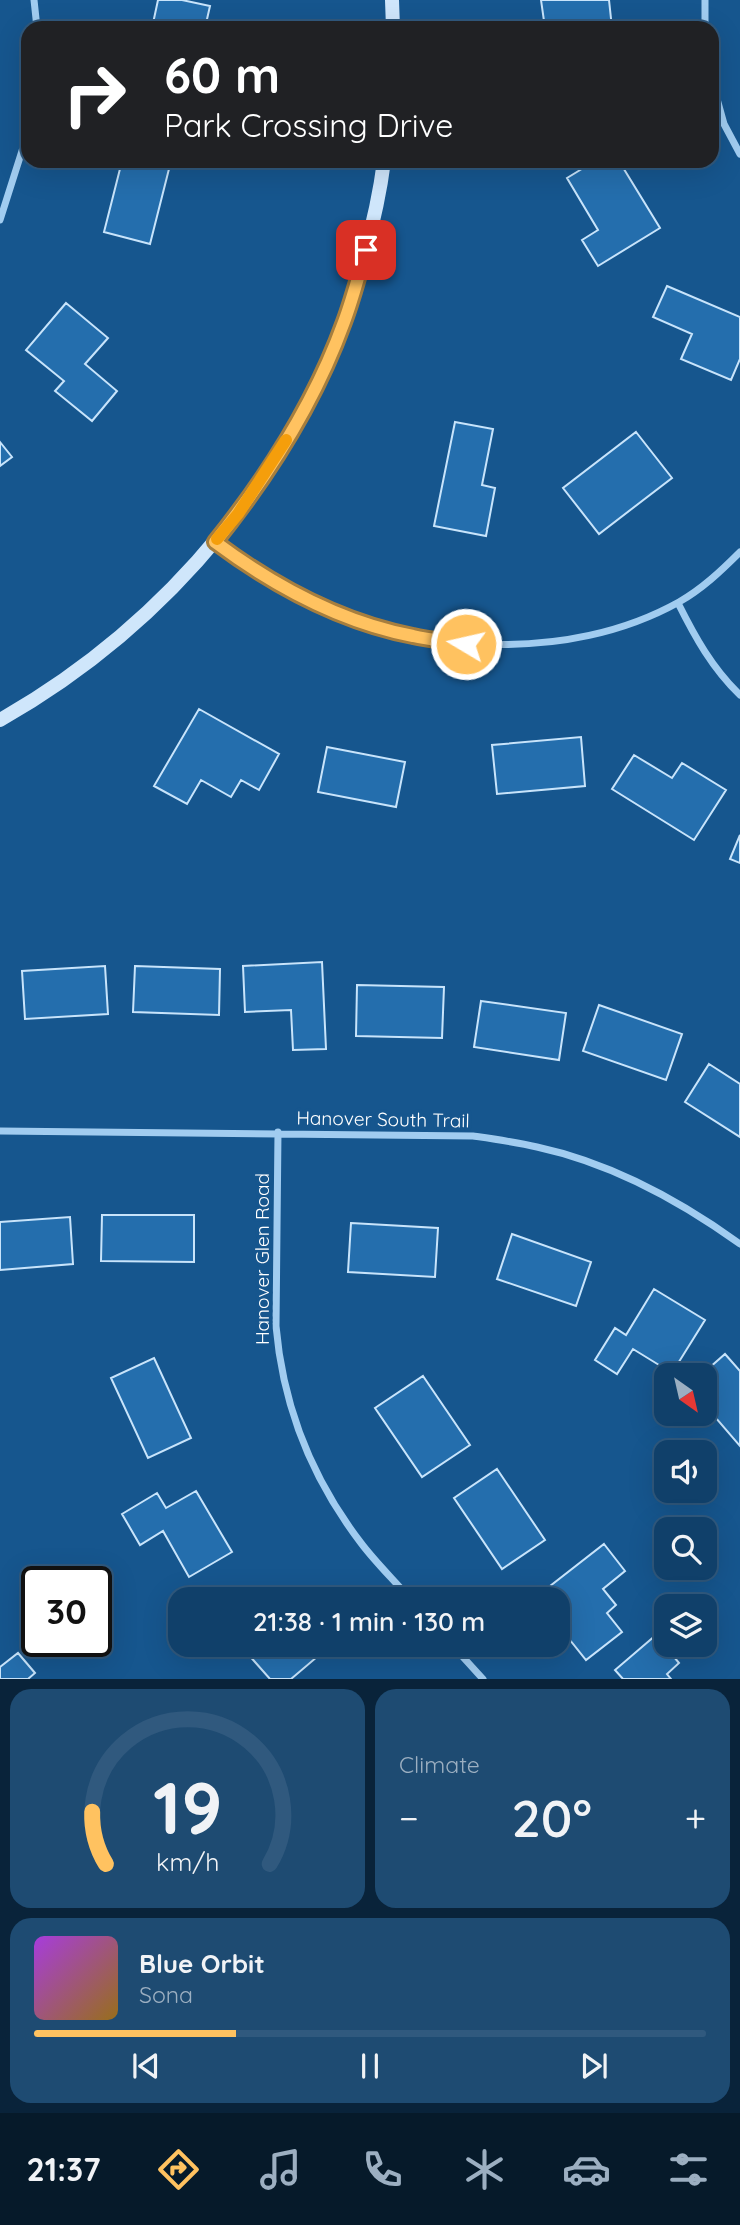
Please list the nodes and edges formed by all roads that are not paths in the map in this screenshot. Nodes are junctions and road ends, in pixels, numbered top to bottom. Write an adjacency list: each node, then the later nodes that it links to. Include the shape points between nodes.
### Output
1 (34, 0): 4 (street)
2 (392, 0): 5 (street)
3 (705, 0): 6 (street)
4 (36, 21)
5 (393, 21)
6 (705, 21)
7 (719, 106): 8 (street)
8 (740, 154)
9 (21, 158): 11 (street)
10 (383, 168): 12 (street, via 366,250 344,322 314,392 275,459)
11 (0, 220)
12 (215, 542): 14 (street, via 304,599 357,621 466,644 542,643 599,632); 16 (street, via 137,622 77,671)
13 (740, 552): 14 (street, via 714,578)
14 (678, 603): 15 (street, via 696,640)
15 (740, 695)
16 (0, 720)
17 (0, 1131): 18 (street, Hanover South Trail)
18 (278, 1132): 19 (street, Hanover South Trail, via 473,1136 538,1147 602,1166 646,1186); 20 (street, Hanover Glen Road, via 276,1326 289,1406 332,1502)
19 (740, 1244)
20 (399, 1587)
21 (463, 1657): 22 (street)
22 (483, 1679)

